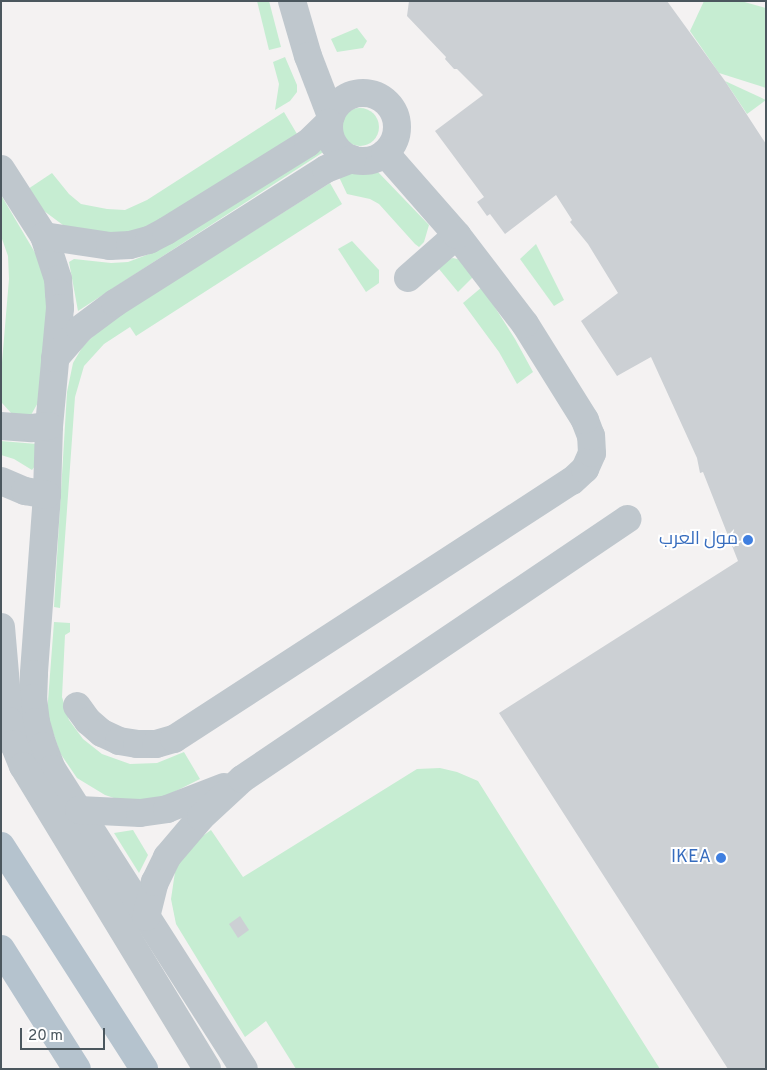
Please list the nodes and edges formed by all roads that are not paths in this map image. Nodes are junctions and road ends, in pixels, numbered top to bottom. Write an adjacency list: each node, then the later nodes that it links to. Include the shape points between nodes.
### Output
1 (292, 1): 4 (street)
2 (307, 1): 3 (street, via 324,58 343,84)
3 (356, 93): 4 (street, via 336,105); 5 (street, via 369,93 380,98 390,106 396,118 397,130)
4 (330, 119): 6 (street, via 334,145); 9 (street, via 308,143 149,240 110,246)
5 (385, 152): 6 (street, via 370,160); 8 (street)
6 (352, 159): 11 (street, via 326,170 115,303 80,329)
7 (1, 169): 9 (street)
8 (457, 235): 10 (street); 18 (street, via 525,324 585,420 591,436 592,454 586,470 174,739 156,744 119,741 102,733)
9 (44, 236): 11 (street, via 58,280 60,308)
10 (408, 278)
11 (55, 358): 13 (street)
12 (1, 426): 13 (street)
13 (49, 426): 15 (street)
14 (1, 481): 15 (street, via 25,491)
15 (47, 494): 20 (street, via 33,698 43,746 52,768)
16 (627, 519): 19 (street)
17 (1, 627): 26 (street, via 9,720 23,766)
18 (77, 706)
19 (242, 779): 20 (street, via 167,809 140,813); 22 (street, via 201,816 167,858)
20 (78, 810): 22 (street)
21 (1, 846): 25 (main road)
22 (146, 918): 27 (street)
23 (1, 950): 24 (main road)
24 (77, 1069)
25 (144, 1069)
26 (207, 1069)
27 (244, 1069)

